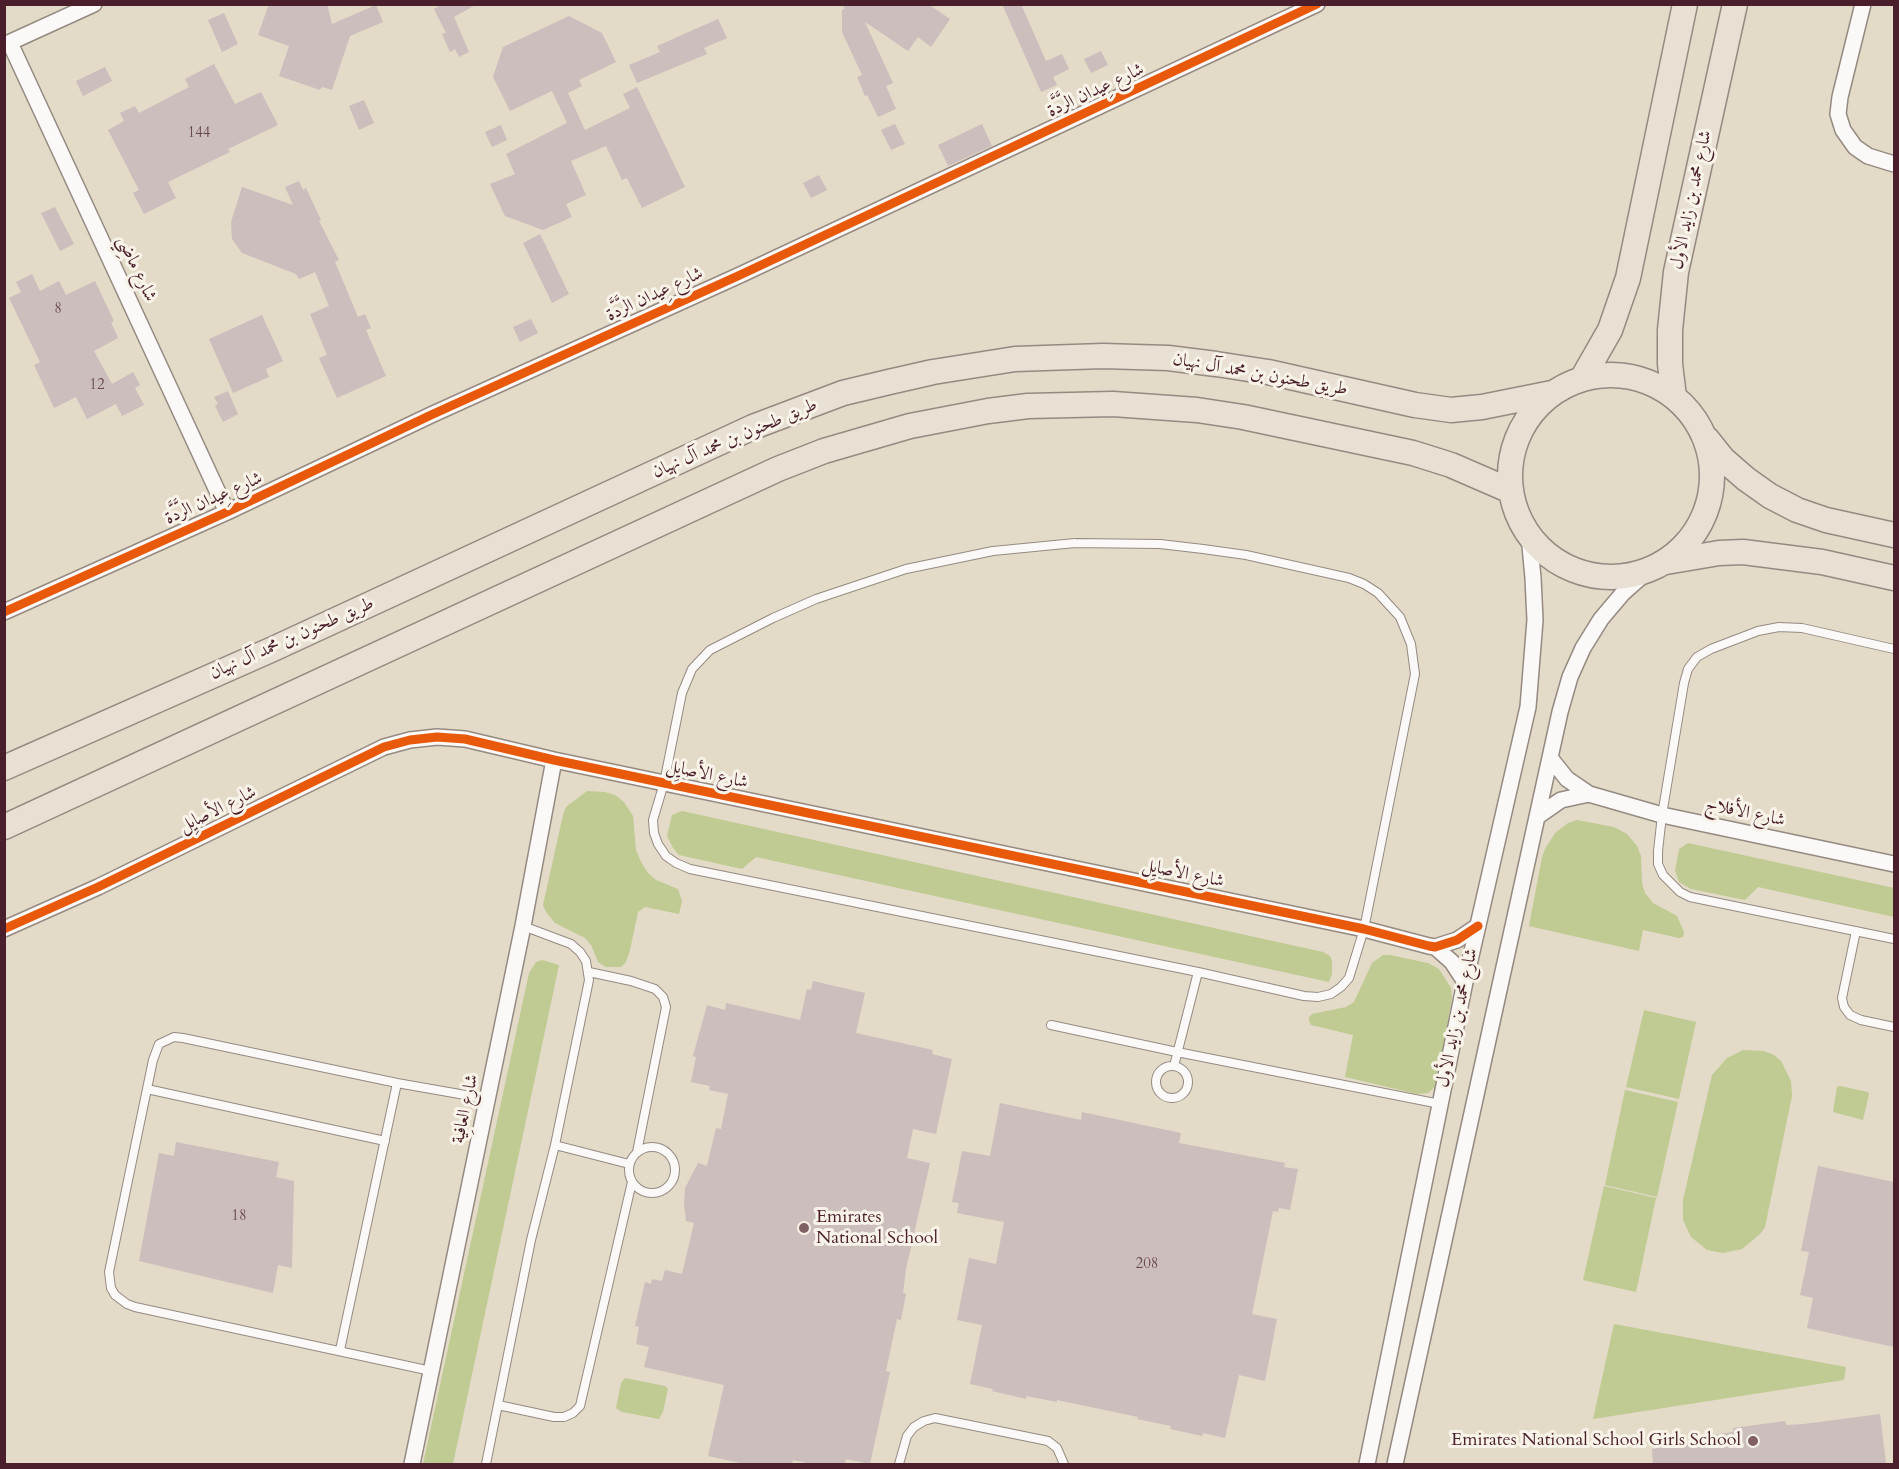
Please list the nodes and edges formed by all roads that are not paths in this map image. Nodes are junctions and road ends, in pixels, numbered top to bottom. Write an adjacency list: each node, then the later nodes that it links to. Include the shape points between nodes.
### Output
1 (94, 4): 6 (street)
2 (1317, 4): 13 (street, شارع عِيدان الرَّدَّة)
3 (1685, 4): 8 (main road, via 1628,278 1610,330)
4 (1735, 4): 10 (main road, شارع محمد بن زايد الأول, via 1676,272 1670,330)
5 (1863, 4): 7 (street, via 1838,114 1855,147 1868,156)
6 (7, 44): 13 (street, شارع ماضِي)
7 (1894, 164)
8 (1582, 379): 9 (main road); 10 (main road, via 1630,376)
9 (1552, 393): 12 (main road, via 1529,415 1518,436 1511,459); 22 (main road, طريق طحنون بن محمد آل نهيان, via 1451,410 1268,372 1168,358 1103,356 1015,359 933,372 843,393 753,427 273,649)
10 (1674, 397): 11 (main road)
11 (1704, 436): 15 (main road, via 1723,459 1770,496 1826,520); 16 (main road, via 1712,471 1707,507 1691,538)
12 (1511, 491): 14 (main road, via 1514,507); 27 (main road, via 1413,453 1197,410 1113,404 1028,406 910,426 824,451 770,473)
13 (227, 512): 18 (street, شارع عِيدان الرَّدَّة)
14 (1529, 535): 16 (main road, via 1553,559 1583,573 1616,577); 30 (street, شارع محمد بن زايد الأول, via 1535,620 1528,707)
15 (1894, 535)
16 (1656, 566): 17 (main road, via 1743,552 1822,562); 20 (street, شارع محمد بن زايد الأول, via 1623,593 1582,648 1562,703)
17 (1894, 578)
18 (4, 612)
19 (1894, 649): 25 (lane, via 1790,626 1758,631 1697,657 1686,676)
20 (1551, 759): 24 (street, شارع الأفلاج, via 1566,779); 26 (street, شارع محمد بن زايد الأول)
21 (554, 760): 23 (street, شارع الأصايِل); 29 (street, شارع العافِية); 31 (street, شارع الأصايِل, via 465,739 428,738 384,747)
22 (4, 768)
23 (664, 783): 32 (street, شارع الأصايِل); 32 (lane, via 682,693 700,659 721,643 773,618 861,583 952,558 1075,543 1182,546 1288,564 1364,584 1390,604 1412,644 1414,674); 37 (lane, via 653,819 654,833 666,856 690,869)
24 (1589, 794): 25 (street, شارع الأفلاج); 26 (street, شارع الأفلاج, via 1561,800)
25 (1662, 815): 28 (street, شارع الأفلاج); 33 (lane, via 1658,864 1680,892 1701,900)
26 (1538, 816): 60 (street, شارع محمد بن زايد الأول)
27 (4, 827)
28 (1894, 864)
29 (523, 926): 36 (lane, via 571,944 586,961); 45 (street, شارع العافِية)
30 (1478, 926): 35 (street, via 1457,940); 38 (street, شارع محمد بن زايد الأول)
31 (4, 929)
32 (1364, 929): 35 (street, شارع الأصايِل); 37 (lane, via 1348,978 1324,996 1304,996)
33 (1856, 931): 34 (lane); 40 (lane, via 1842,998 1844,1007 1861,1020)
34 (1894, 939)
35 (1436, 947): 38 (street)
36 (589, 972): 48 (lane); 49 (lane, via 655,988 666,1006)
37 (1197, 972): 41 (lane)
38 (1465, 982): 46 (street, شارع محمد بن زايد الأول)
39 (1051, 1025): 41 (lane)
40 (1894, 1027)
41 (1177, 1052): 42 (lane); 46 (lane)
42 (1174, 1066): 42 (lane, via 1160,1072 1156,1082 1163,1096 1173,1098 1183,1094 1188,1085 1187,1075)
43 (397, 1083): 44 (lane, via 174,1037 159,1044); 45 (lane); 47 (lane)
44 (147, 1089): 47 (lane); 52 (lane, via 109,1272 115,1295 135,1307)
45 (488, 1099): 53 (street, شارع العافِية)
46 (1440, 1104): 59 (street, شارع محمد بن زايد الأول)
47 (385, 1141): 52 (lane)
48 (555, 1145): 50 (lane); 54 (lane, via 531,1240)
49 (637, 1152): 50 (lane); 51 (lane, via 660,1148 672,1158 675,1174 660,1192 644,1192)
50 (629, 1164): 51 (lane)
51 (632, 1182): 54 (lane, via 580,1406 564,1417 554,1417)
52 (340, 1350): 53 (lane)
53 (431, 1371): 55 (street, شارع العافِية)
54 (498, 1405): 56 (lane)
55 (412, 1464)
56 (486, 1464)
57 (899, 1464): 58 (lane, via 907,1436 914,1427 934,1418 1048,1441 1057,1448)
58 (1064, 1464)
59 (1367, 1464)
60 (1395, 1464)

